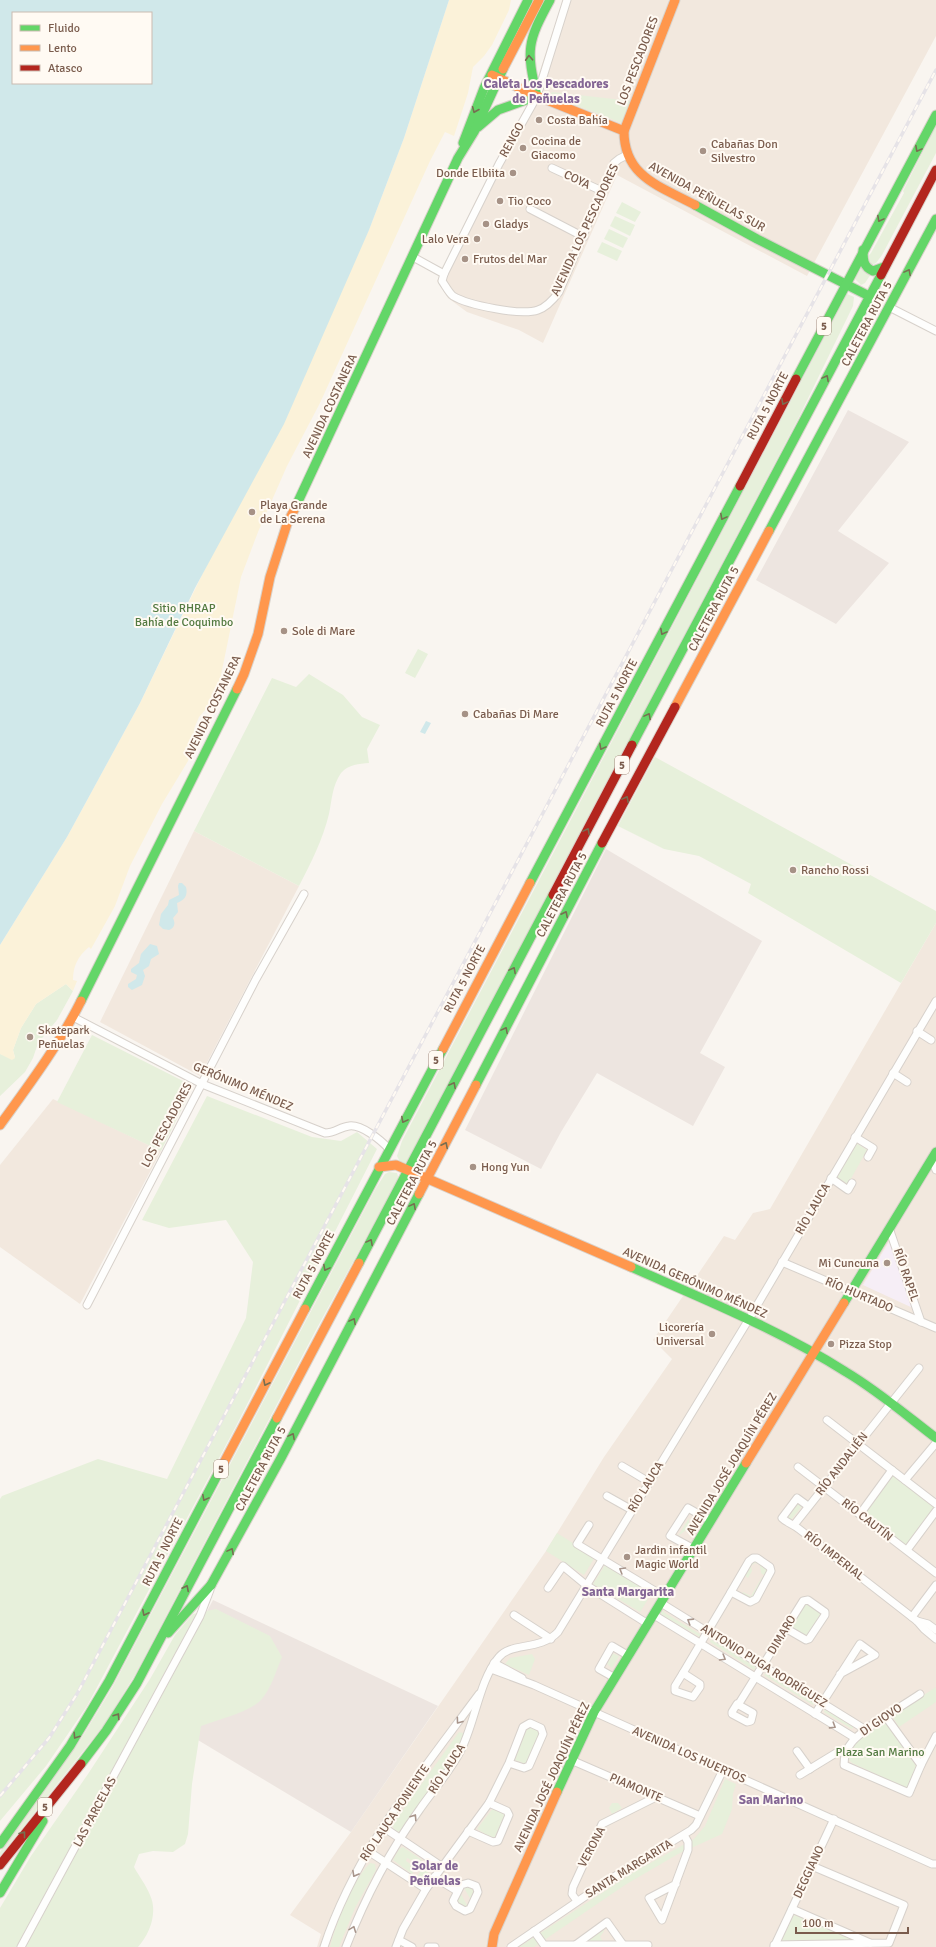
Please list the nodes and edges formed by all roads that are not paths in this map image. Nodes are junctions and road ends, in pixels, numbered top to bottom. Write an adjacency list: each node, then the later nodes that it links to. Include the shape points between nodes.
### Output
1 (528, 0): 6 (main road, AVENIDA COSTANERA)
2 (539, 0): 6 (main road, AVENIDA COSTANERA)
3 (550, 0): 7 (main road, one-way to 3, via 529,65 528,48 533,31)
4 (567, 0): 7 (street, RENGO)
5 (675, 0): 9 (main road, LOS PESCADORES)
6 (494, 76): 7 (main road); 10 (main road, AVENIDA COSTANERA); 12 (main road, AVENIDA COSTANERA, one-way to 12, via 467,128)
7 (537, 96): 9 (main road); 10 (main road, via 498,110); 22 (street, RENGO, via 499,164)
8 (936, 115): 19 (main road, RUTA 5 NORTE / 5, one-way to 19)
9 (624, 131): 11 (main road, AVENIDA PEÑUELAS SUR)
10 (474, 132): 12 (main road, AVENIDA COSTANERA)
11 (627, 155): 15 (street, AVENIDA LOS PESCADORES, via 614,163); 23 (main road, AVENIDA PEÑUELAS SUR, via 635,169 648,178 757,239)
12 (458, 158): 20 (main road, AVENIDA COSTANERA)
13 (552, 168): 15 (street, COYA)
14 (936, 170): 21 (main road, 5)
15 (602, 191): 18 (street, AVENIDA LOS PESCADORES)
16 (530, 209): 18 (street)
17 (936, 219): 25 (main road, CALETERA RUTA 5, one-way to 17)
18 (584, 237): 22 (street, AVENIDA LOS PESCADORES, via 559,292 547,306 537,311 488,308 452,295 442,281)
19 (863, 250): 21 (main road, via 863,262 866,267 874,271); 23 (main road, RUTA 5 NORTE / 5)
20 (412, 257): 22 (street); 29 (main road, AVENIDA COSTANERA, via 287,524 273,564 257,638 244,674)
21 (884, 267): 24 (main road, 5)
22 (444, 274)
23 (846, 284): 24 (main road, AVENIDA PEÑUELAS SUR); 37 (main road, RUTA 5 NORTE / 5, one-way to 37)
24 (869, 296): 43 (main road, 5, one-way to 24)
25 (890, 307): 26 (street); 45 (main road, CALETERA RUTA 5, one-way to 25, via 610,827)
26 (936, 332)
27 (304, 894): 34 (street, LOS PESCADORES, via 256,979)
28 (936, 1001): 30 (street, RÍO LAUCA)
29 (73, 1017): 34 (street, GERÓNIMO MÉNDEZ); 35 (main road, AVENIDA COSTANERA)
30 (917, 1032): 31 (street); 32 (street, RÍO LAUCA)
31 (931, 1040)
32 (893, 1073): 33 (street); 36 (street, RÍO LAUCA)
33 (907, 1082)
34 (202, 1084): 37 (street, GERÓNIMO MÉNDEZ, via 326,1133 356,1126 382,1141); 50 (street, LOS PESCADORES)
35 (0, 1125)
36 (855, 1137): 39 (street, via 872,1148); 44 (street, RÍO LAUCA)
37 (389, 1149): 40 (main road, GERÓNIMO MÉNDEZ); 41 (main road, RUTA 5 NORTE / 5)
38 (934, 1155): 42 (street); 47 (main road, AVENIDA JOSÉ JOAQUÍN PÉREZ)
39 (868, 1157)
40 (396, 1165): 41 (main road); 43 (main road)
41 (379, 1167): 120 (main road, RUTA 5 NORTE / 5, one-way to 120, via 112,1676)
42 (936, 1170)
43 (408, 1171): 45 (main road); 97 (main road, 5, one-way to 43)
44 (831, 1178): 46 (street, via 848,1190); 48 (street, RÍO LAUCA)
45 (427, 1180): 51 (main road, AVENIDA GERÓNIMO MÉNDEZ); 80 (main road, CALETERA RUTA 5, one-way to 45, via 281,1458)
46 (852, 1183)
47 (889, 1228): 49 (main road, AVENIDA JOSÉ JOAQUÍN PÉREZ); 52 (street, RÍO RAPEL)
48 (782, 1262): 49 (street, RÍO HURTADO); 51 (street, RÍO LAUCA)
49 (851, 1292): 52 (street, RÍO HURTADO); 54 (main road, AVENIDA JOSÉ JOAQUÍN PÉREZ)
50 (87, 1305)
51 (749, 1319): 54 (main road, AVENIDA GERÓNIMO MÉNDEZ); 65 (street, RÍO LAUCA)
52 (922, 1322): 53 (street, RÍO HURTADO)
53 (936, 1328)
54 (813, 1353): 56 (main road, AVENIDA GERÓNIMO MÉNDEZ, via 860,1381); 73 (main road, AVENIDA JOSÉ JOAQUÍN PÉREZ)
55 (919, 1368): 56 (street, RÍO ANDALIÉN)
56 (890, 1403): 58 (main road, AVENIDA GERÓNIMO MÉNDEZ); 60 (street, RÍO ANDALIÉN)
57 (827, 1420): 60 (street)
58 (936, 1438)
59 (936, 1443): 64 (street)
60 (857, 1444): 63 (street); 66 (street, RÍO ANDALIÉN)
61 (622, 1466): 65 (street)
62 (798, 1467): 66 (street, RÍO CAUTÍN)
63 (892, 1470): 64 (street); 72 (street)
64 (905, 1480): 68 (street)
65 (649, 1482): 70 (street, RÍO LAUCA)
66 (824, 1486): 69 (street, RÍO ANDALIÉN); 72 (street, RÍO CAUTÍN)
67 (608, 1496): 70 (street)
68 (936, 1504)
69 (808, 1506): 75 (street, RÍO ANDALIÉN); 75 (street, RÍO IMPERIAL, via 797,1498 782,1518)
70 (632, 1510): 78 (street, RÍO LAUCA)
71 (936, 1511): 77 (street)
72 (860, 1514): 77 (street, RÍO CAUTÍN)
73 (711, 1522): 76 (main road, AVENIDA JOSÉ JOAQUÍN PÉREZ); 76 (street, via 688,1508 670,1536)
74 (589, 1525): 78 (street, ANTONIO PUGA RODRÍGUEZ, via 577,1544)
75 (794, 1525): 88 (street, RÍO IMPERIAL)
76 (694, 1550): 85 (main road, AVENIDA JOSÉ JOAQUÍN PÉREZ)
77 (907, 1550): 79 (street, RÍO CAUTÍN)
78 (602, 1559): 81 (street, RÍO LAUCA); 85 (street, ANTONIO PUGA RODRÍGUEZ, one-way to 78)
79 (936, 1573)
80 (211, 1584): 97 (main road, CALETERA RUTA 5, via 174,1625); 154 (street, LAS PARCELAS, via 200,1616)
81 (586, 1585): 83 (street, via 563,1566); 89 (street); 93 (street, RÍO LAUCA, via 558,1632)
82 (936, 1586): 88 (street)
83 (548, 1588)
84 (731, 1592): 84 (street, via 751,1559 757,1558 770,1567 771,1572 754,1601 748,1601); 92 (street)
85 (663, 1600): 87 (main road, AVENIDA JOSÉ JOAQUÍN PÉREZ); 92 (street, ANTONIO PUGA RODRÍGUEZ, one-way to 85)
86 (514, 1615): 93 (street)
87 (654, 1615): 89 (main road, AVENIDA JOSÉ JOAQUÍN PÉREZ); 95 (street, ANTONIO PUGA RODRÍGUEZ)
88 (914, 1619): 91 (street, RÍO IMPERIAL); 94 (street, RÍO IMPERIAL)
89 (648, 1624): 96 (main road, AVENIDA JOSÉ JOAQUÍN PÉREZ)
90 (787, 1629): 90 (street, DIMARO, via 806,1640 809,1639 825,1615 824,1610 804,1600); 99 (street, DIMARO)
91 (936, 1630)
92 (708, 1632): 95 (street); 99 (street, ANTONIO PUGA RODRÍGUEZ)
93 (551, 1639): 98 (street, RÍO LAUCA, via 508,1651 499,1656)
94 (936, 1639)
95 (700, 1644): 100 (street); 103 (street, ANTONIO PUGA RODRÍGUEZ, one-way to 103)
96 (629, 1656): 102 (main road, AVENIDA JOSÉ JOAQUÍN PÉREZ); 102 (street, via 612,1646 599,1669)
97 (148, 1660): 114 (main road, 5, one-way to 97, via 122,1709)
98 (493, 1666): 104 (street, RÍO LAUCA); 108 (street, AVENIDA LOS HUERTOS)
99 (763, 1666): 103 (street, DIMARO); 106 (street, ANTONIO PUGA RODRÍGUEZ)
100 (683, 1673)
101 (840, 1674): 101 (street, via 854,1666 875,1655 860,1644); 106 (street)
102 (615, 1678): 108 (main road, AVENIDA JOSÉ JOAQUÍN PÉREZ)
103 (755, 1678): 107 (street, DIMARO); 109 (street, ANTONIO PUGA RODRÍGUEZ)
104 (482, 1689): 128 (street, RÍO LAUCA PONIENTE, one-way to 128); 132 (street, RÍO LAUCA, one-way to 104, via 460,1752)
105 (920, 1694): 110 (street, DI GIOVO)
106 (822, 1703): 109 (street); 111 (street, ANTONIO PUGA RODRÍGUEZ)
107 (738, 1704)
108 (594, 1712): 117 (main road, AVENIDA JOSÉ JOAQUÍN PÉREZ); 122 (street, AVENIDA LOS HUERTOS)
109 (815, 1714): 113 (street, ANTONIO PUGA RODRÍGUEZ, one-way to 113)
110 (886, 1717): 111 (street, DI GIOVO); 119 (street)
111 (866, 1730): 113 (street, DI GIOVO)
112 (936, 1736): 119 (street)
113 (855, 1738): 116 (street, DI GIOVO)
114 (92, 1751): 137 (main road, 5, one-way to 114); 144 (main road, via 32,1837)
115 (797, 1751): 121 (street)
116 (847, 1751): 119 (street, DI GIOVO, via 844,1765 909,1793); 121 (street, via 836,1753)
117 (571, 1760): 124 (street, PIAMONTE); 160 (main road, AVENIDA JOSÉ JOAQUÍN PÉREZ, via 494,1934)
118 (509, 1763): 118 (street, via 524,1725 530,1723 541,1728 543,1734 529,1766 524,1768); 125 (street)
119 (921, 1765)
120 (56, 1766): 130 (main road); 133 (main road, RUTA 5 NORTE / 5)
121 (810, 1769): 123 (street)
122 (723, 1770): 126 (street, SANTA MARGARITA); 127 (street, AVENIDA LOS HUERTOS)
123 (800, 1776)
124 (656, 1797): 126 (street, PIAMONTE); 145 (street, VERONA, via 602,1824 573,1887 572,1894)
125 (489, 1803): 129 (street); 129 (street, via 507,1811 509,1815 498,1841 493,1842)
126 (700, 1816): 131 (street, SANTA MARGARITA, via 694,1828)
127 (834, 1819): 136 (street, AVENIDA LOS HUERTOS); 139 (street, DEGGIANO)
128 (384, 1827): 132 (street); 134 (street, RÍO LAUCA PONIENTE)
129 (468, 1831): 138 (street)
130 (0, 1832)
131 (684, 1835): 141 (street, via 688,1842 688,1850); 145 (street, SANTA MARGARITA)
132 (400, 1838): 135 (street, RÍO LAUCA); 138 (street)
133 (0, 1844)
134 (368, 1851): 135 (street); 155 (street, RÍO LAUCA PONIENTE, one-way to 155, via 348,1887)
135 (385, 1863): 142 (street); 156 (street, RÍO LAUCA, one-way to 135, via 360,1911)
136 (934, 1864)
137 (0, 1865)
138 (441, 1866): 140 (street)
139 (812, 1866): 146 (street, DEGGIANO); 149 (street, via 904,1905 889,1943)
140 (434, 1877): 142 (street); 143 (street)
141 (676, 1884): 141 (street, via 670,1898 662,1920 649,1898)
142 (426, 1889): 148 (street, via 406,1923)
143 (457, 1891)
144 (0, 1893)
145 (576, 1901): 147 (street, SANTA MARGARITA)
146 (792, 1909): 149 (street); 153 (street, DEGGIANO)
147 (534, 1931): 151 (street, via 544,1946); 161 (street, SANTA MARGARITA)
148 (398, 1944): 157 (street)
149 (871, 1944): 153 (street)
150 (648, 1945): 152 (street)
151 (574, 1946): 152 (street); 152 (street, via 607,1922)
152 (624, 1946)
153 (774, 1946)
154 (21, 1947)
155 (324, 1947)
156 (346, 1947)
157 (412, 1947)
158 (428, 1947): 159 (street)
159 (435, 1947)
160 (492, 1947)
161 (511, 1947)

